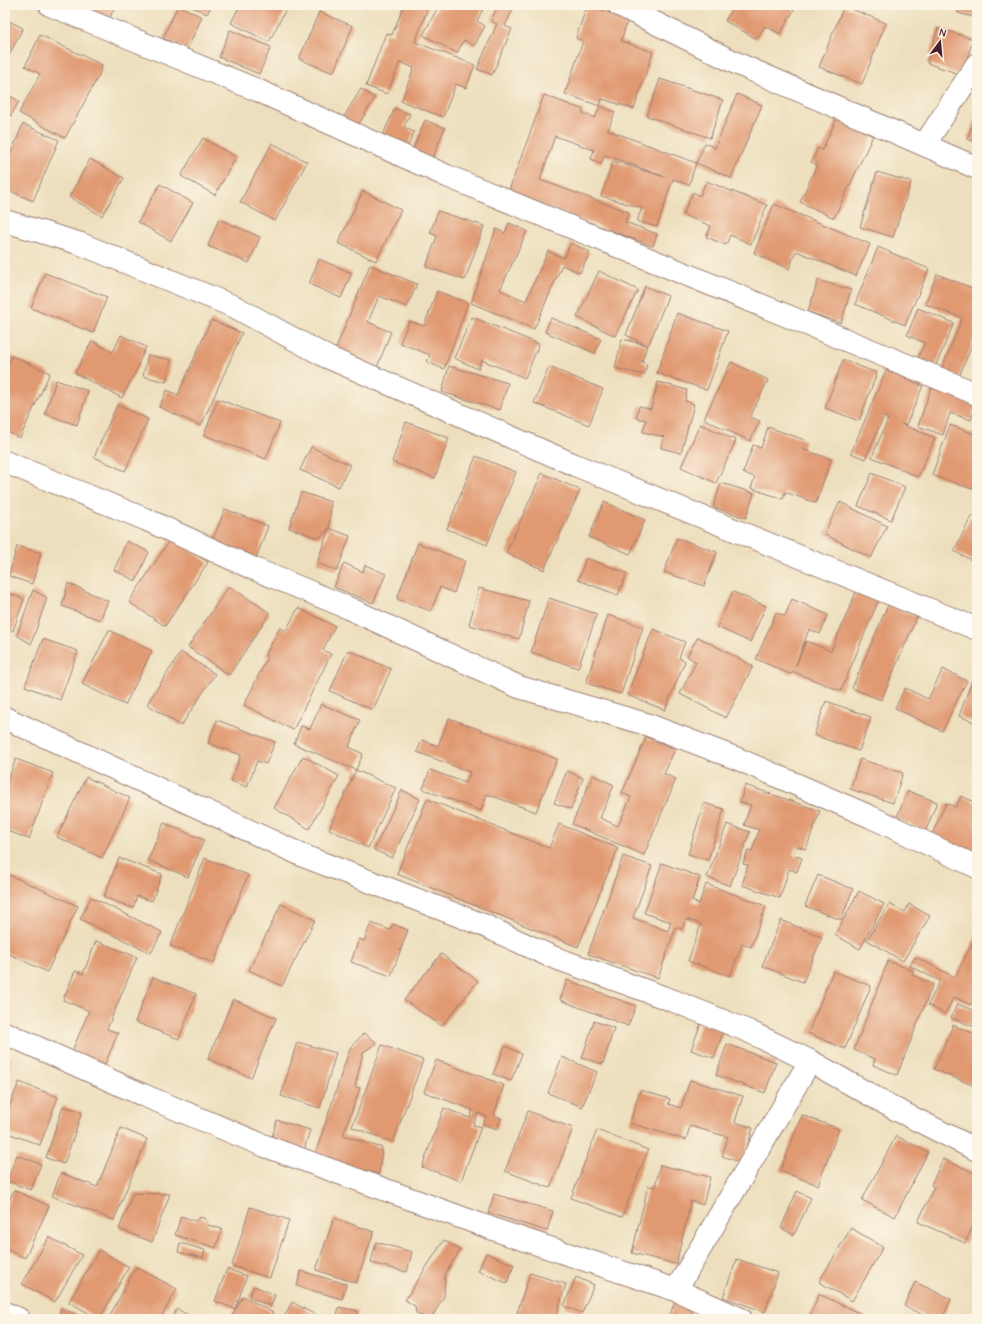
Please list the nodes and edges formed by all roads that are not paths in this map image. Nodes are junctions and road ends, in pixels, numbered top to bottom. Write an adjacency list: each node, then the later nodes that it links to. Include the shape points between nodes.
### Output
1 (50, 5): 7 (street, via 257,90 447,176)
2 (619, 5): 4 (street, via 736,63)
3 (977, 64): 4 (street)
4 (925, 144): 5 (street)
5 (977, 168)
6 (5, 221): 9 (street, via 81,244 235,308 327,357 576,465)
7 (977, 394)
8 (5, 462): 11 (street, via 145,519 519,686 646,724 738,759)
9 (977, 629)
10 (5, 718): 13 (street, via 306,857 483,925 550,956 674,1001 748,1031)
11 (977, 867)
12 (5, 1033): 15 (street, via 265,1146 504,1233)
13 (810, 1061): 14 (street, via 897,1110); 15 (street)
14 (977, 1150)
15 (676, 1290): 18 (street)
16 (5, 1313): 17 (street)
17 (19, 1319)
18 (741, 1319)

